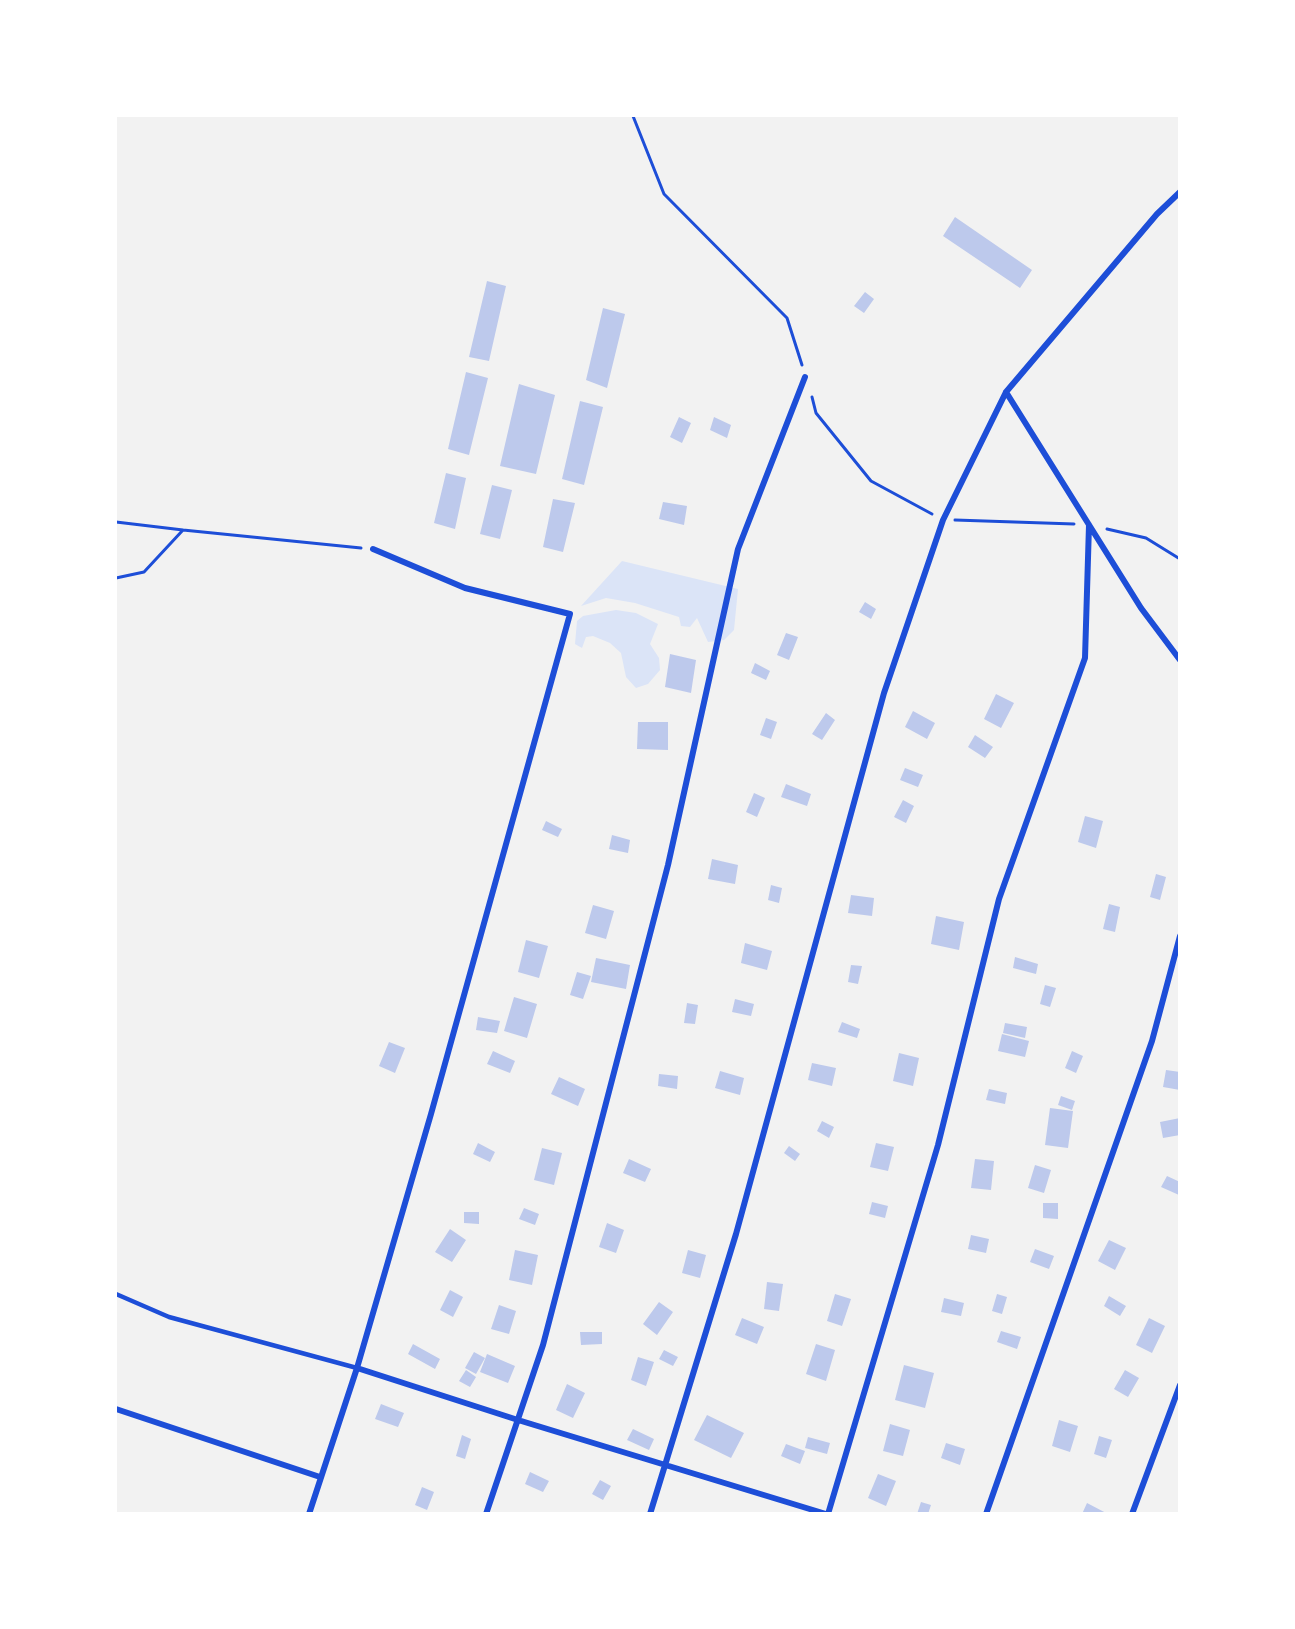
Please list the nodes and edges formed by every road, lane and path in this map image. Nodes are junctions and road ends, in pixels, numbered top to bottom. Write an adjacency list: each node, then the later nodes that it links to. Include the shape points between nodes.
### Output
1 (633, 116): 3 (path, via 664,194 787,318)
2 (1179, 192): 4 (street)
3 (805, 377): 5 (path, via 816,413 871,481); 18 (street, via 738,549 668,865 543,1345)
4 (1006, 392): 5 (street); 7 (street)
5 (943, 520): 7 (path); 19 (street, via 884,693 736,1234)
6 (116, 522): 8 (path)
7 (1089, 525): 10 (path, via 1146,538); 12 (street); 24 (street, via 1085,658 999,899 938,1144)
8 (183, 530): 9 (path); 11 (path, via 144,572)
9 (373, 549): 15 (street, via 465,588 570,614)
10 (1179, 559)
11 (116, 578)
12 (1179, 660)
13 (1179, 936): 25 (street, via 1152,1041)
14 (116, 1294): 15 (lane, via 169,1317)
15 (357, 1368): 18 (street); 20 (street)
16 (1179, 1385): 26 (street)
17 (116, 1409): 20 (street)
18 (518, 1420): 19 (street); 22 (street)
19 (665, 1464): 23 (street); 24 (street)
20 (320, 1477): 21 (street)
21 (309, 1514)
22 (486, 1514)
23 (650, 1514)
24 (827, 1514)
25 (986, 1514)
26 (1132, 1514)

